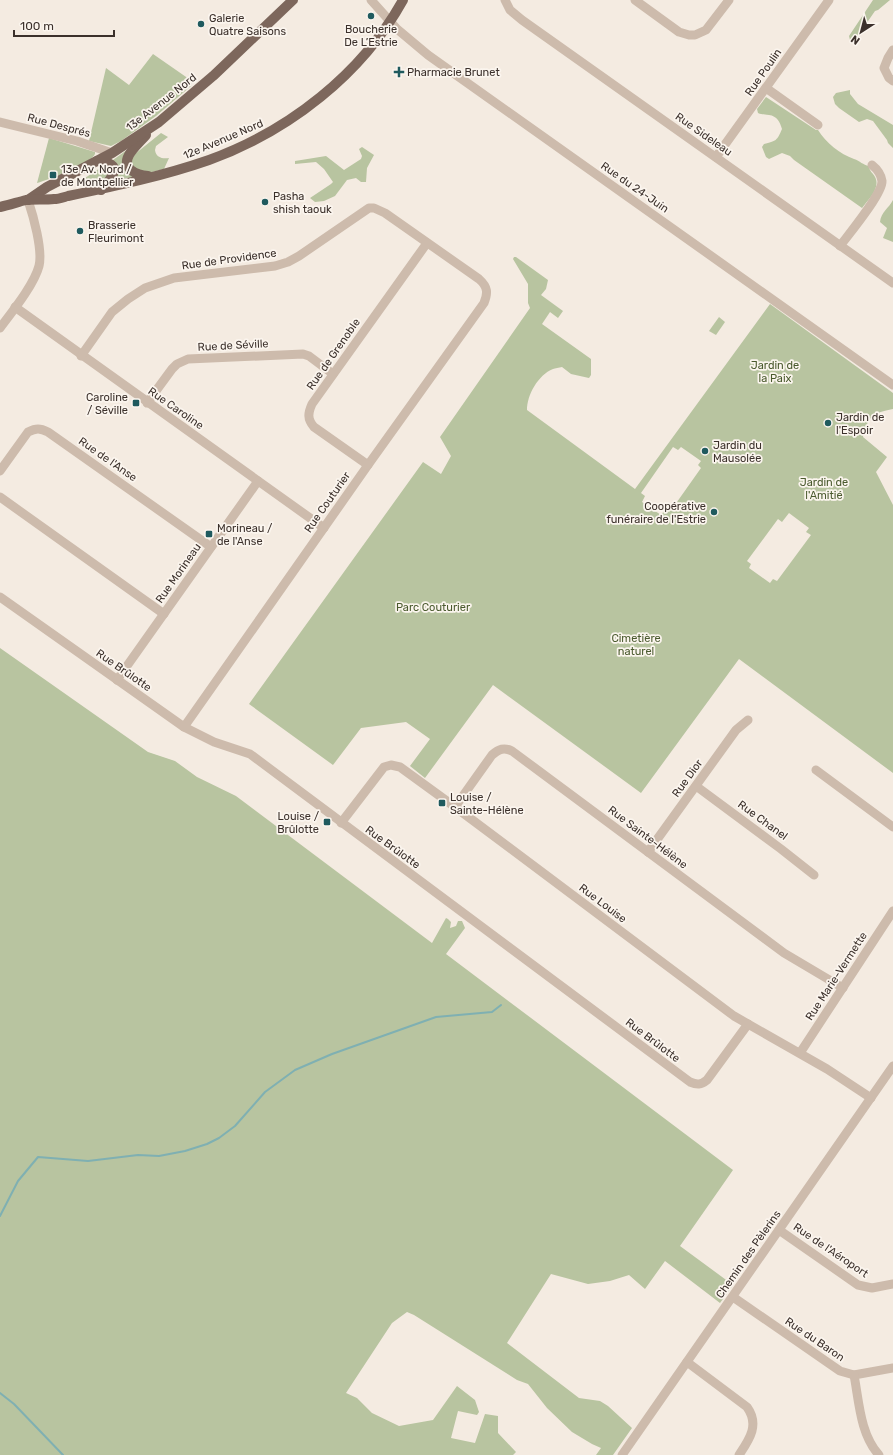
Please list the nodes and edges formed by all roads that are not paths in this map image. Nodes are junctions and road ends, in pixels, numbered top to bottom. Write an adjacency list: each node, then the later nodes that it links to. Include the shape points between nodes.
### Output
1 (293, 0): 13 (main road, 13e Avenue Nord)
2 (371, 0): 8 (street, Rue du 24-Juin)
3 (403, 0): 8 (main road, 12e Avenue Nord)
4 (505, 0): 16 (street, Rue Sideleau, via 510,10 522,20)
5 (635, 0): 6 (street, via 679,32 695,35 706,30)
6 (729, 0)
7 (829, 0): 11 (street, Rue Poulin)
8 (391, 22): 19 (main road, 12e Avenue Nord, via 347,73 316,101 279,126 211,160); 31 (street, Rue du 24-Juin, via 444,67)
9 (893, 50): 10 (street, via 884,68)
10 (893, 81)
11 (766, 88): 14 (street); 16 (street, Rue Poulin)
12 (0, 122): 15 (street, Rue Després, via 77,141)
13 (159, 122): 15 (main road, 13e Avenue Nord); 19 (main road, via 132,151 127,162 130,170 137,174)
14 (818, 125)
15 (112, 153): 17 (main road, 13e Avenue Nord)
16 (716, 158): 24 (street, Rue Sideleau)
17 (97, 161): 20 (main road, via 111,164 114,172); 21 (main road, 13e Avenue Nord)
18 (872, 165): 24 (street, via 880,174 881,186 876,197)
19 (156, 176): 20 (main road, 12e Avenue Nord)
20 (101, 190): 21 (main road, 12e Avenue Nord, via 54,199)
21 (28, 200): 22 (main road, 12e Avenue Nord); 27 (street, via 35,223 40,262 35,277)
22 (0, 207)
23 (427, 243): 26 (street, Rue de Providence, via 479,279); 29 (street, Rue de Providence, via 385,213 369,208 288,262 275,266 174,278 145,288 112,312); 30 (street, Rue de Grenoble)
24 (840, 246): 25 (street, Rue Sideleau)
25 (893, 283)
26 (487, 289): 33 (street, Rue Couturier, via 484,303)
27 (15, 307): 28 (street); 29 (street, Rue Caroline)
28 (0, 328)
29 (82, 356): 32 (street, Rue Caroline)
30 (333, 374): 32 (street, Rue de Séville, via 304,354 188,359 172,369); 33 (street, Rue de Grenoble, via 312,404 309,412 310,422)
31 (893, 385)
32 (147, 403): 35 (street, Rue Caroline)
33 (368, 465): 37 (street, Rue Couturier)
34 (0, 471): 38 (street, Rue de l'Anse, via 28,432 40,428)
35 (258, 481): 37 (street, Rue Caroline); 38 (street, Rue Morineau)
36 (0, 497): 40 (street)
37 (324, 528): 43 (street, Rue Couturier)
38 (211, 547): 40 (street, Rue Morineau)
39 (0, 597): 41 (street, Rue Brûlotte)
40 (164, 614): 41 (street, Rue Morineau)
41 (117, 680): 43 (street, Rue Brûlotte)
42 (748, 720): 45 (street, Rue Dior, via 736,730)
43 (184, 727): 47 (street, Rue Brûlotte, via 214,742 250,754)
44 (816, 770): 48 (street)
45 (696, 786): 49 (street, Rue Dior); 50 (street, Rue Chanel)
46 (455, 807): 47 (street, Rue Louise, via 404,770 392,765 384,767); 49 (street, Rue Sainte-Hélène, via 492,755 502,749 508,749); 53 (street, Rue Louise, via 721,1007)
47 (341, 823): 53 (street, Rue Brûlotte, via 694,1084 707,1080)
48 (893, 827)
49 (648, 852): 52 (street, Rue Sainte-Hélène, via 784,953)
50 (814, 875)
51 (893, 911): 52 (street, Rue Marie-Vermette)
52 (843, 988): 54 (street, Rue Marie-Vermette)
53 (748, 1024): 54 (street, Rue Louise)
54 (800, 1053): 56 (street, Rue Louise)
55 (893, 1066): 56 (street, Chemin des Pèlerins)
56 (871, 1098): 57 (street, Chemin des Pèlerins)
57 (779, 1230): 58 (street, Rue de l'Aéroport, via 858,1285 872,1288); 59 (street, Chemin des Pèlerins)
58 (893, 1284)
59 (733, 1297): 60 (street, Chemin des Pèlerins); 62 (street, Rue du Baron, via 840,1371)
60 (687, 1362): 63 (street, Chemin des Pèlerins); 64 (street, via 747,1407 750,1412 753,1419 752,1434)
61 (893, 1368): 62 (street)
62 (854, 1375): 65 (street, via 864,1426)
63 (622, 1455)
64 (739, 1455)
65 (879, 1455)

